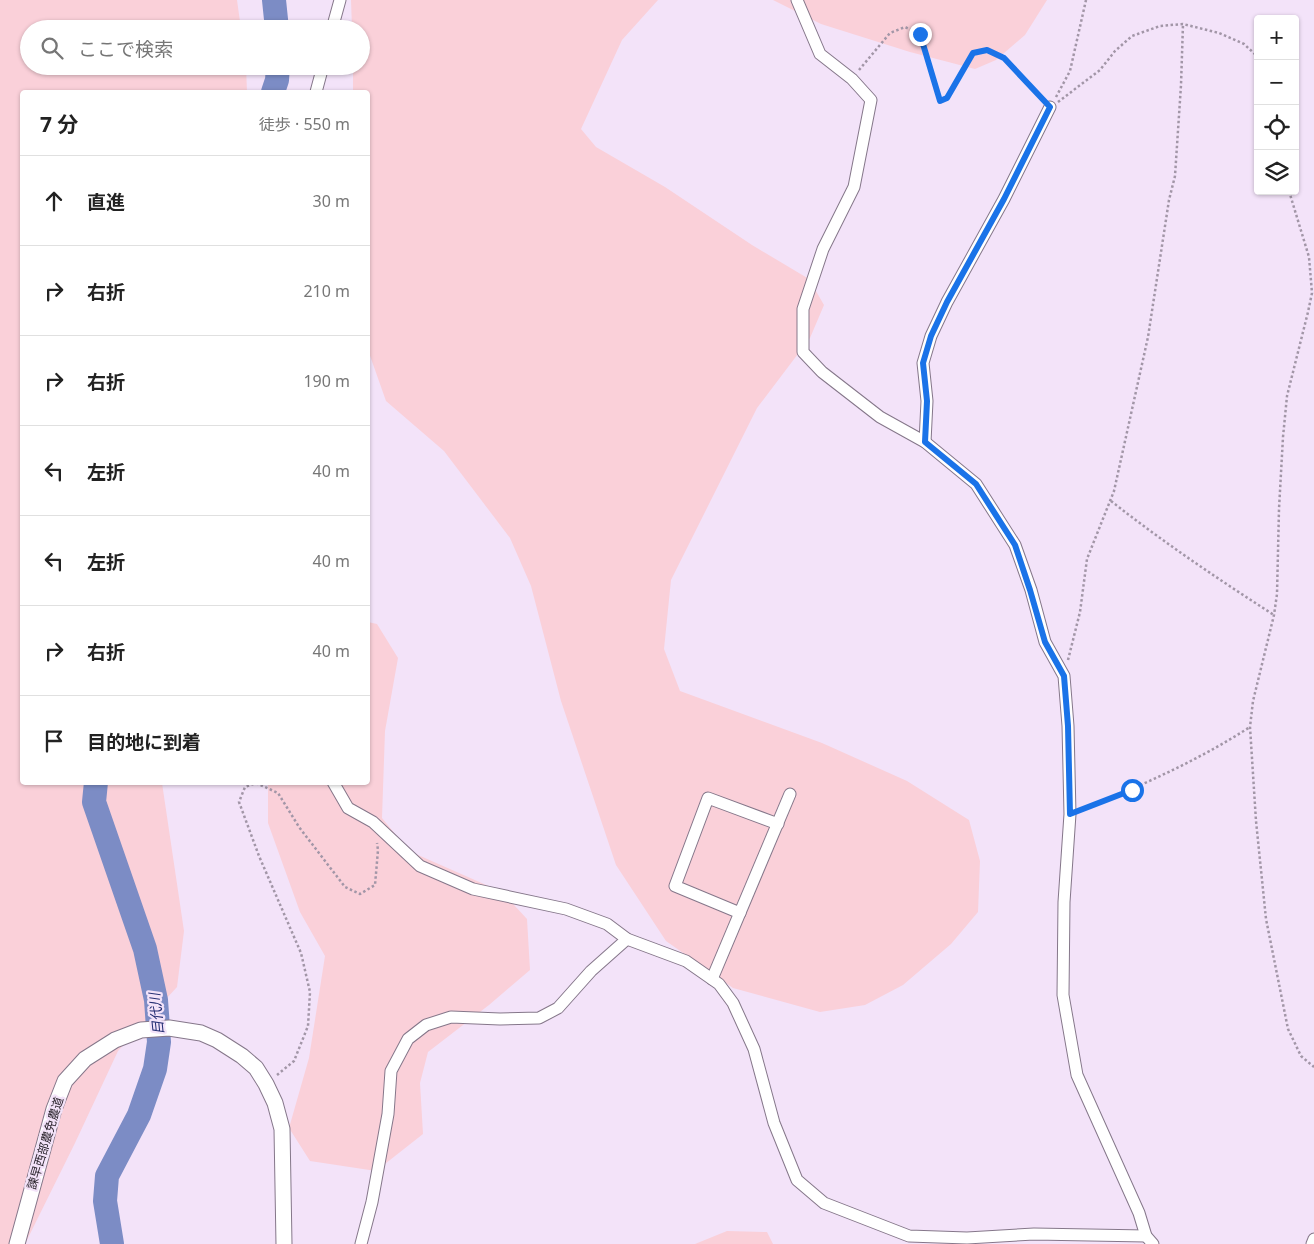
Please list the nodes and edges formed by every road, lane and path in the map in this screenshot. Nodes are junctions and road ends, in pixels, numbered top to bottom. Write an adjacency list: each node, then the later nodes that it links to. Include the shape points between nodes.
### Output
1 (340, 0): 4 (street)
2 (797, 0): 8 (street, via 820,54)
3 (1086, 0): 10 (path, via 1070,71)
4 (334, 20)
5 (1183, 24): 6 (path, via 1219,33 1244,44); 10 (path, via 1160,26 1132,36 1115,50 1100,70); 13 (path, via 1175,176 1148,337)
6 (1254, 53)
7 (321, 75): 9 (street)
8 (852, 79): 10 (path, via 890,33 905,27 920,34 940,101 947,98 973,53 987,50 1004,58); 12 (street, via 871,100 866,130 854,186 823,248 803,309 803,352 822,372 880,418)
9 (317, 90)
10 (1050, 107): 12 (street, via 931,336 923,363 927,401)
11 (1290, 195): 14 (path, via 1309,257 1312,294 1287,396)
12 (925, 442): 15 (street, via 976,484 1015,545 1045,642)
13 (1111, 501): 14 (path); 15 (path, via 1087,560 1080,612)
14 (1274, 615): 16 (path, via 1253,701)
15 (1064, 676): 21 (street)
16 (1250, 727): 21 (path, via 1220,746 1132,790); 27 (path, via 1266,920 1288,1030 1301,1056)
17 (250, 785): 28 (path, via 245,787 239,802 301,953 310,992 308,1026 294,1060)
18 (260, 785): 22 (path, via 278,793 299,827 345,887 360,894 375,885 378,850)
19 (335, 785): 22 (street, via 348,808)
20 (790, 794): 23 (street)
21 (1070, 814): 30 (street, via 1064,902 1063,995 1077,1075)
22 (373, 822): 25 (street, via 420,866 473,889 566,909 607,924)
23 (778, 824): 24 (street); 24 (street, via 708,798 675,886)
24 (740, 913): 26 (street)
25 (627, 939): 26 (street, via 686,961); 33 (street, via 591,970 558,1008 539,1018 451,1017 426,1025 408,1039 391,1071 386,1124)
26 (712, 979): 30 (street, via 720,984 733,1003 754,1049 774,1123 797,1180 824,1204 910,1236 967,1238 1034,1234)
27 (1314, 1067)
28 (266, 1084): 31 (street, 諫早西部農免農道, via 256,1068 242,1056 201,1032 169,1028 141,1030 115,1040 85,1059 65,1081 54,1109); 32 (street, 諫早西部農免農道, via 282,1129)
29 (1314, 1239): 34 (street)
30 (1149, 1240)
31 (17, 1244)
32 (284, 1244)
33 (361, 1244)
34 (1312, 1244)

